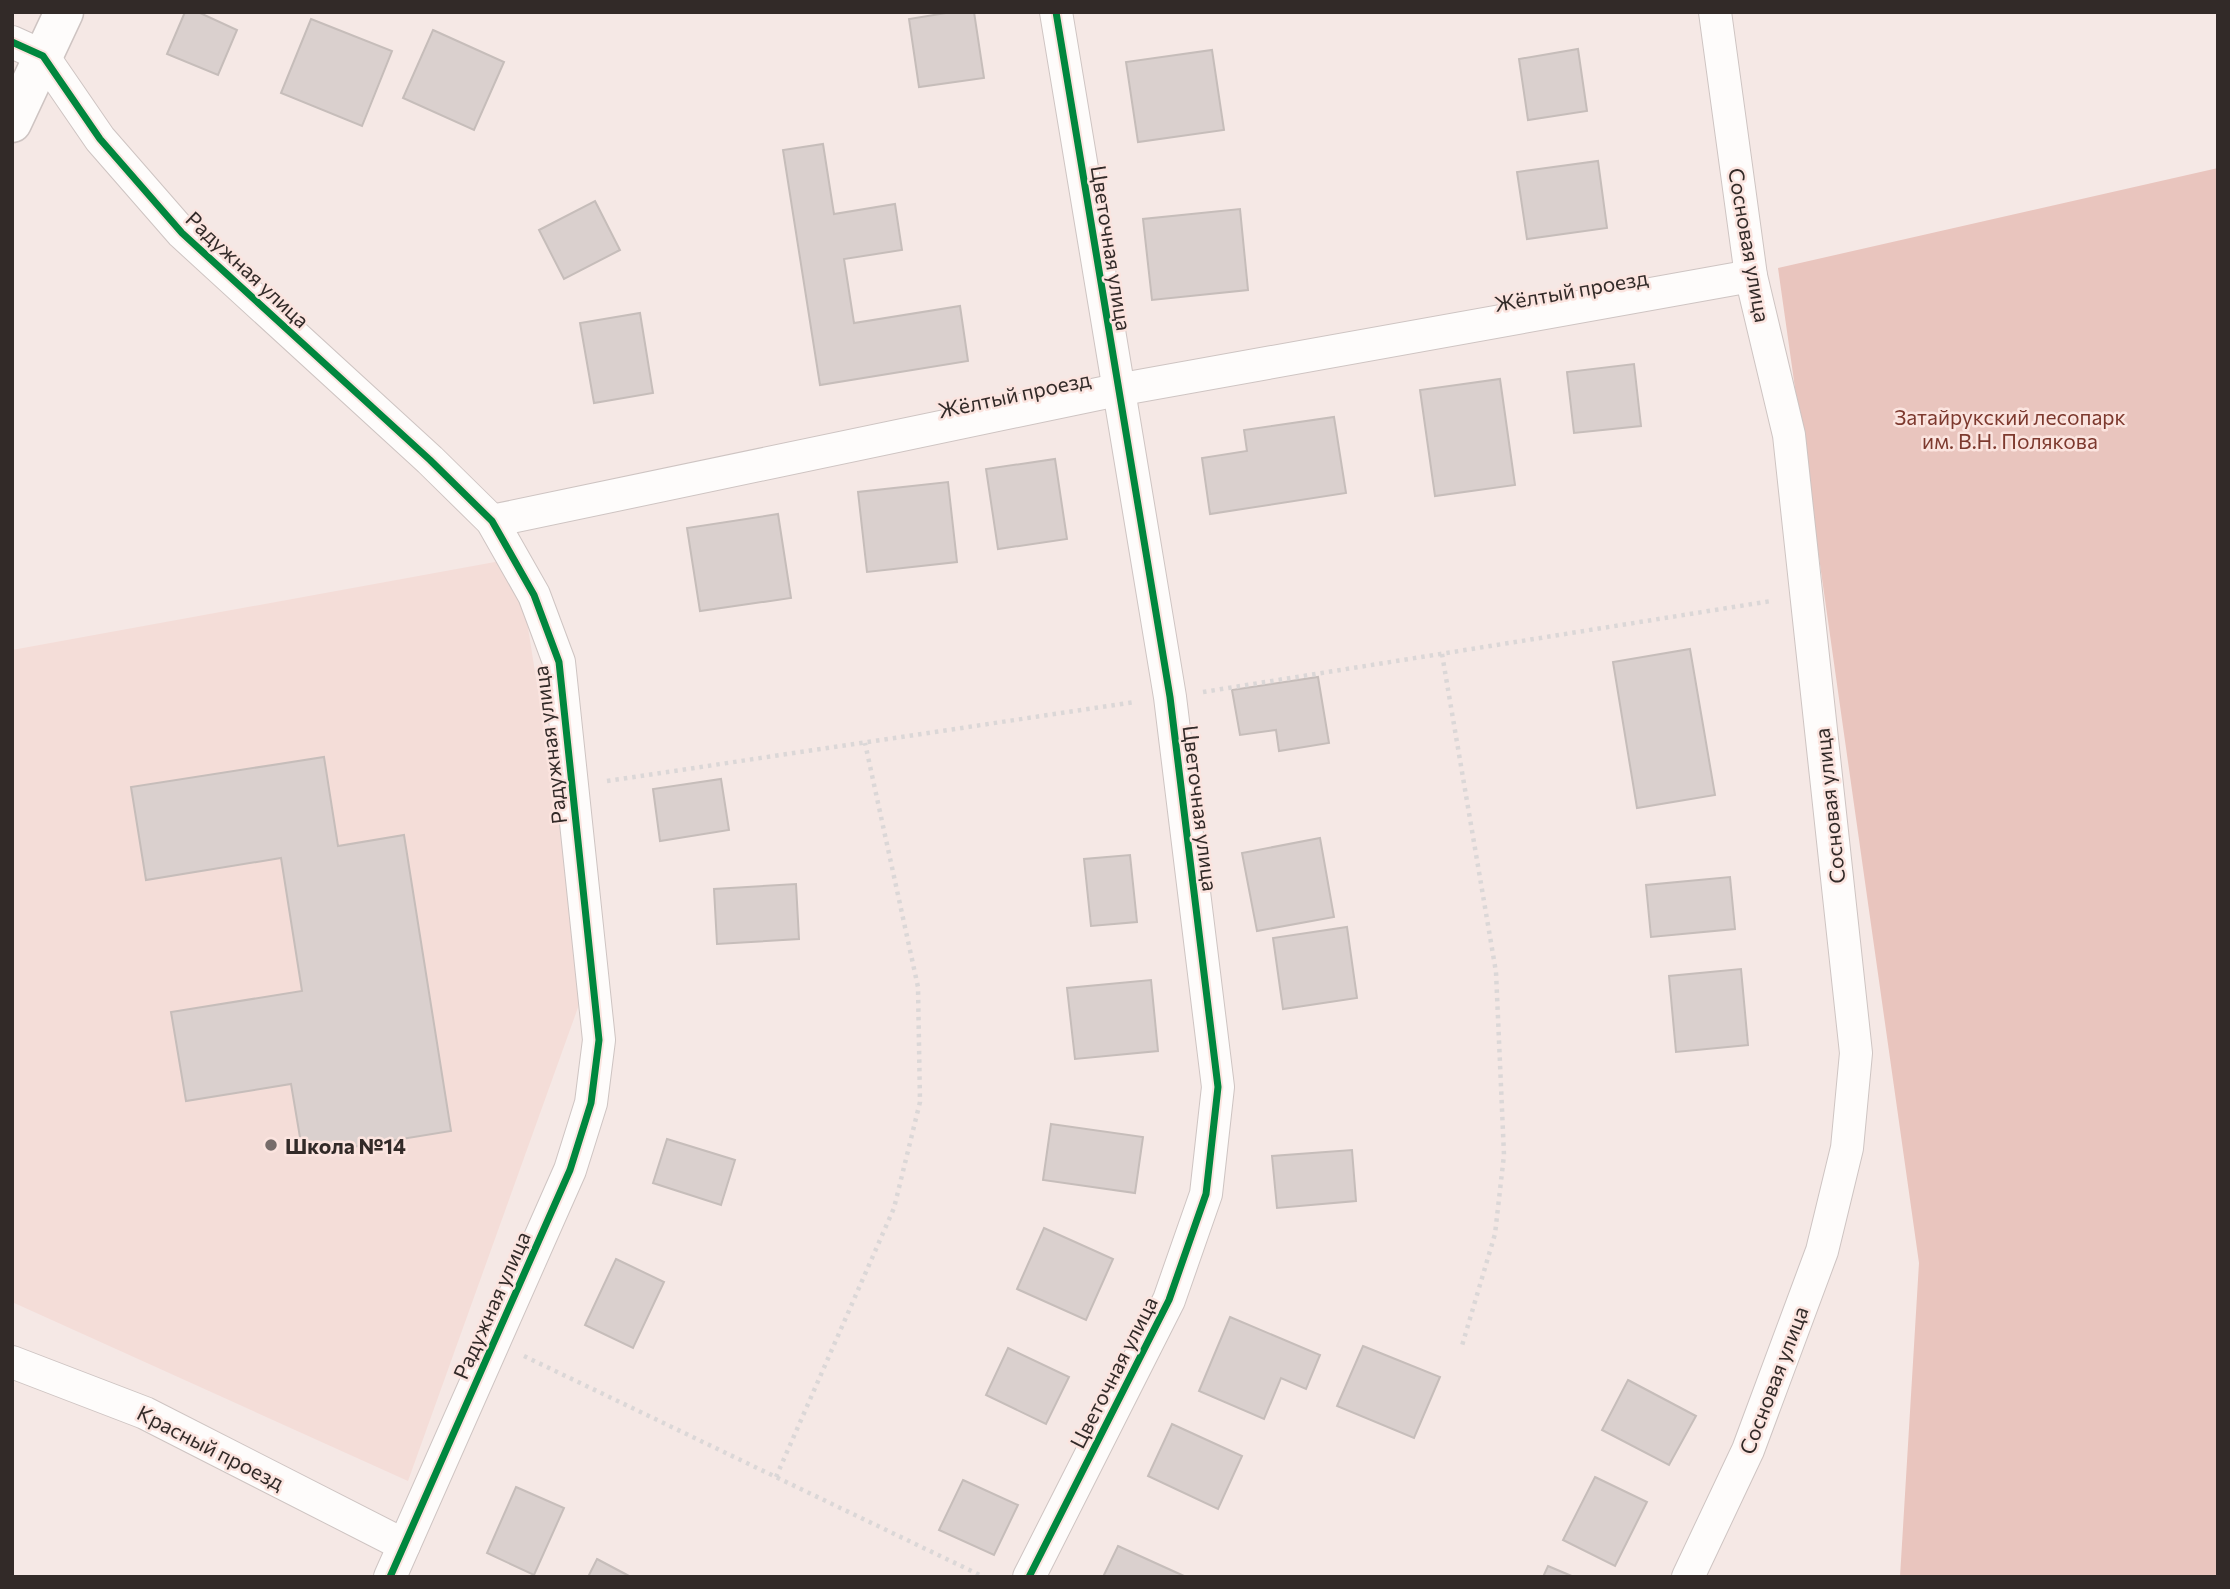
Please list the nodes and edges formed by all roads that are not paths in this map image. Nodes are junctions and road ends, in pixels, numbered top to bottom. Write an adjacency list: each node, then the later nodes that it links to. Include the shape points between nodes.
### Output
1 (64, 12): 4 (street)
2 (1056, 12): 7 (street, Цветочная улица)
3 (1715, 12): 6 (street, Сосновая улица)
4 (28, 49): 5 (street); 8 (street, Радужная улица, via 182,233)
5 (12, 123)
6 (1751, 276): 7 (street, Жёлтый проезд); 13 (street, Сосновая улица, via 1788,435 1856,1053 1847,1148 1822,1251 1748,1450)
7 (1117, 390): 8 (street, Жёлтый проезд); 12 (street, Цветочная улица, via 1170,697 1218,1087 1206,1194 1169,1300)
8 (492, 520): 10 (street, Радужная улица, via 534,595 559,662 599,1040 591,1103 570,1170)
9 (12, 1362): 10 (street, Красный проезд, via 145,1413)
10 (404, 1545): 11 (street, Радужная улица)
11 (390, 1577)
12 (1029, 1577)
13 (1688, 1577)

